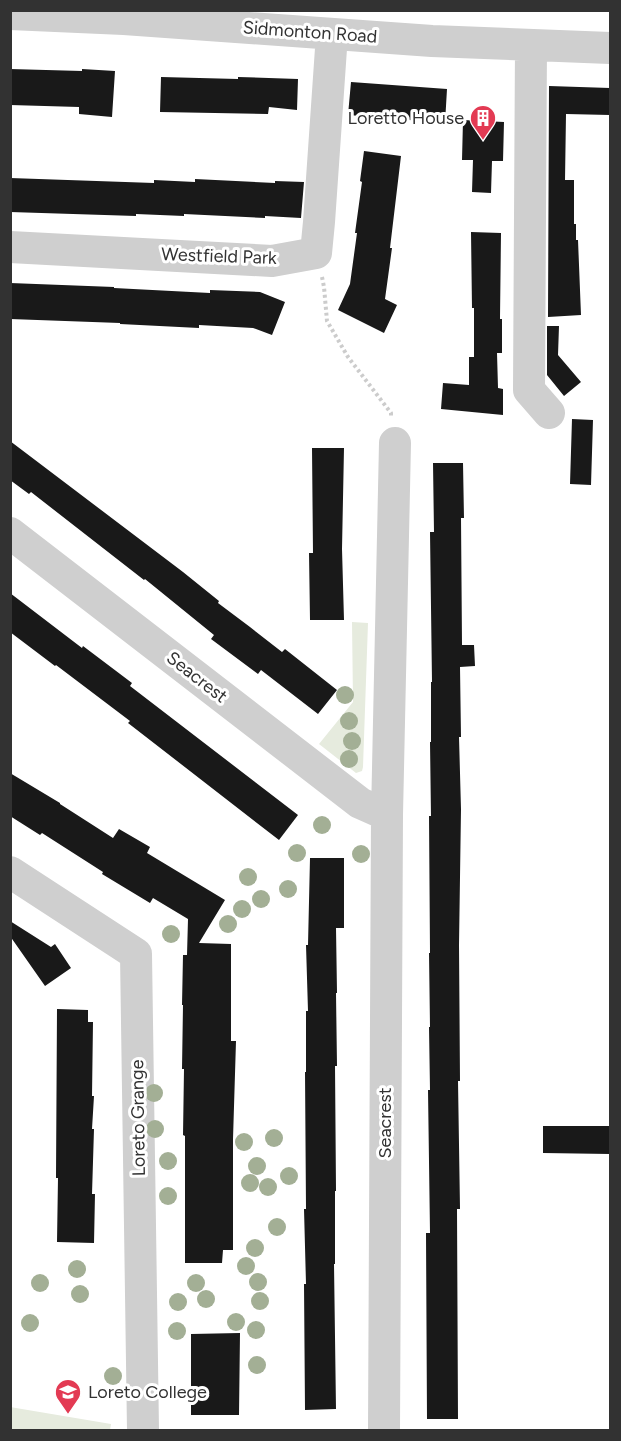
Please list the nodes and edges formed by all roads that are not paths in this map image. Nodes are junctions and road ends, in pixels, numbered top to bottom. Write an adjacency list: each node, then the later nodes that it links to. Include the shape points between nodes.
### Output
1 (10, 14): 2 (street, Sidmonton Road)
2 (332, 34): 3 (street, Sidmonton Road); 5 (street, Westfield Park, via 316,253 272,261)
3 (531, 45): 4 (street, Sidmonton Road); 6 (street, via 529,390)
4 (610, 48)
5 (10, 247)
6 (549, 413)
7 (395, 443): 9 (street, Seacrest)
8 (10, 533): 9 (street, Seacrest, via 360,803)
9 (387, 814): 12 (street, Seacrest)
10 (10, 872): 11 (street, Loreto Grange, via 135,954)
11 (143, 1431)
12 (384, 1431)

